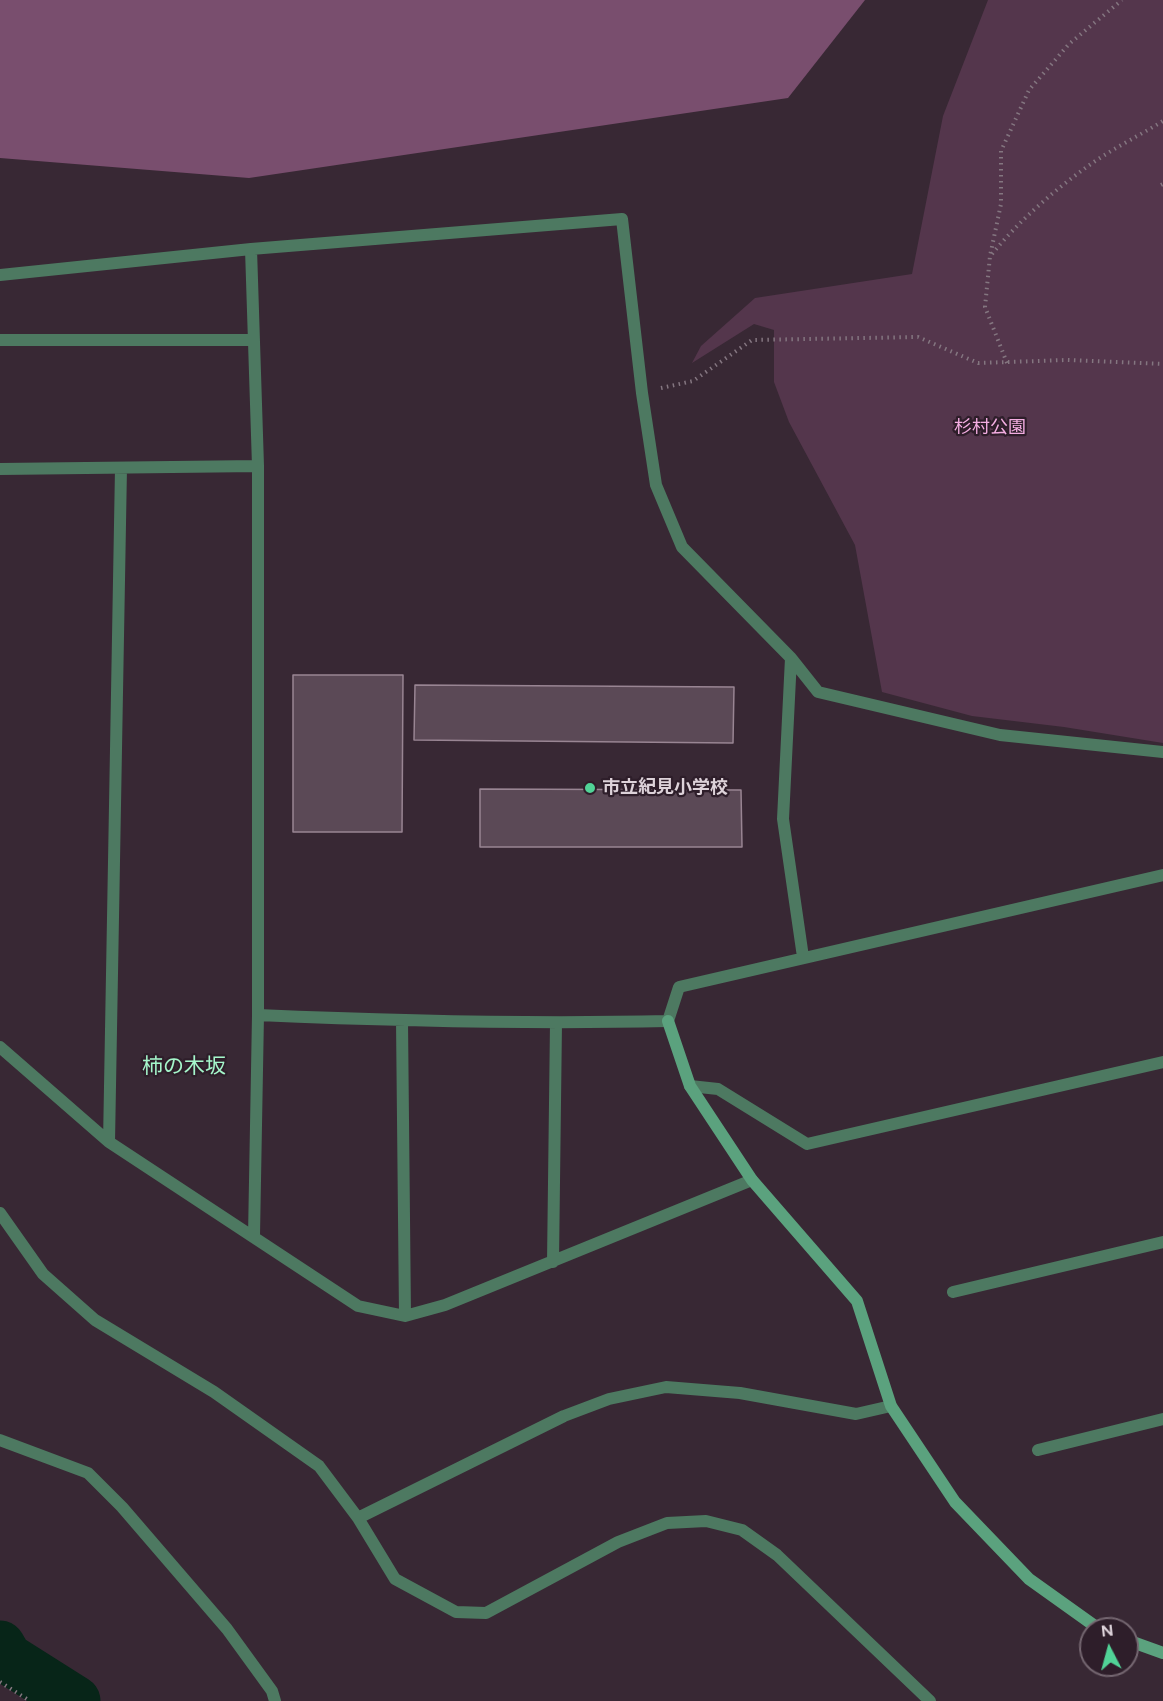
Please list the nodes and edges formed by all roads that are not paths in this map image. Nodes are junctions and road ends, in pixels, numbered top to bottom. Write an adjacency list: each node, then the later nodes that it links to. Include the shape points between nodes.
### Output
1 (251, 249): 2 (street); 4 (street); 8 (street, via 622,219 656,485 682,547)
2 (0, 275)
3 (0, 340): 4 (street)
4 (253, 340): 5 (street)
5 (258, 466): 6 (street); 12 (street)
6 (121, 468): 7 (street); 19 (street)
7 (0, 469)
8 (791, 658): 9 (street, via 818,692 1000,735); 11 (street, via 783,819)
9 (1163, 752)
10 (1163, 875): 11 (street)
11 (803, 957): 14 (street, via 679,987)
12 (258, 1015): 13 (street); 22 (street)
13 (402, 1021): 15 (street); 26 (street)
14 (668, 1021): 15 (street); 18 (street)
15 (556, 1023): 24 (street)
16 (0, 1047): 19 (street)
17 (1163, 1062): 18 (street, via 807,1144 718,1089)
18 (690, 1086): 20 (street)
19 (109, 1142): 22 (street)
20 (753, 1180): 24 (street); 27 (street, via 857,1301)
21 (0, 1213): 31 (street, via 43,1274 95,1320 214,1392 319,1466)
22 (254, 1236): 26 (street, via 358,1306)
23 (1163, 1242): 25 (street)
24 (553, 1262): 26 (street, via 445,1305)
25 (953, 1292)
26 (405, 1316)
27 (891, 1406): 31 (street, via 856,1414 740,1393 666,1387 609,1399 564,1416); 32 (street, via 955,1502 1029,1579)
28 (1163, 1419): 30 (street)
29 (0, 1440): 35 (street, via 88,1473 226,1629 272,1691)
30 (1038, 1450)
31 (358, 1518): 36 (street, via 395,1579 456,1612 486,1613 618,1542 667,1523 706,1521 742,1530 777,1555)
32 (1082, 1617)
33 (1139, 1644): 34 (street)
34 (1163, 1653)
35 (275, 1701)
36 (930, 1701)

